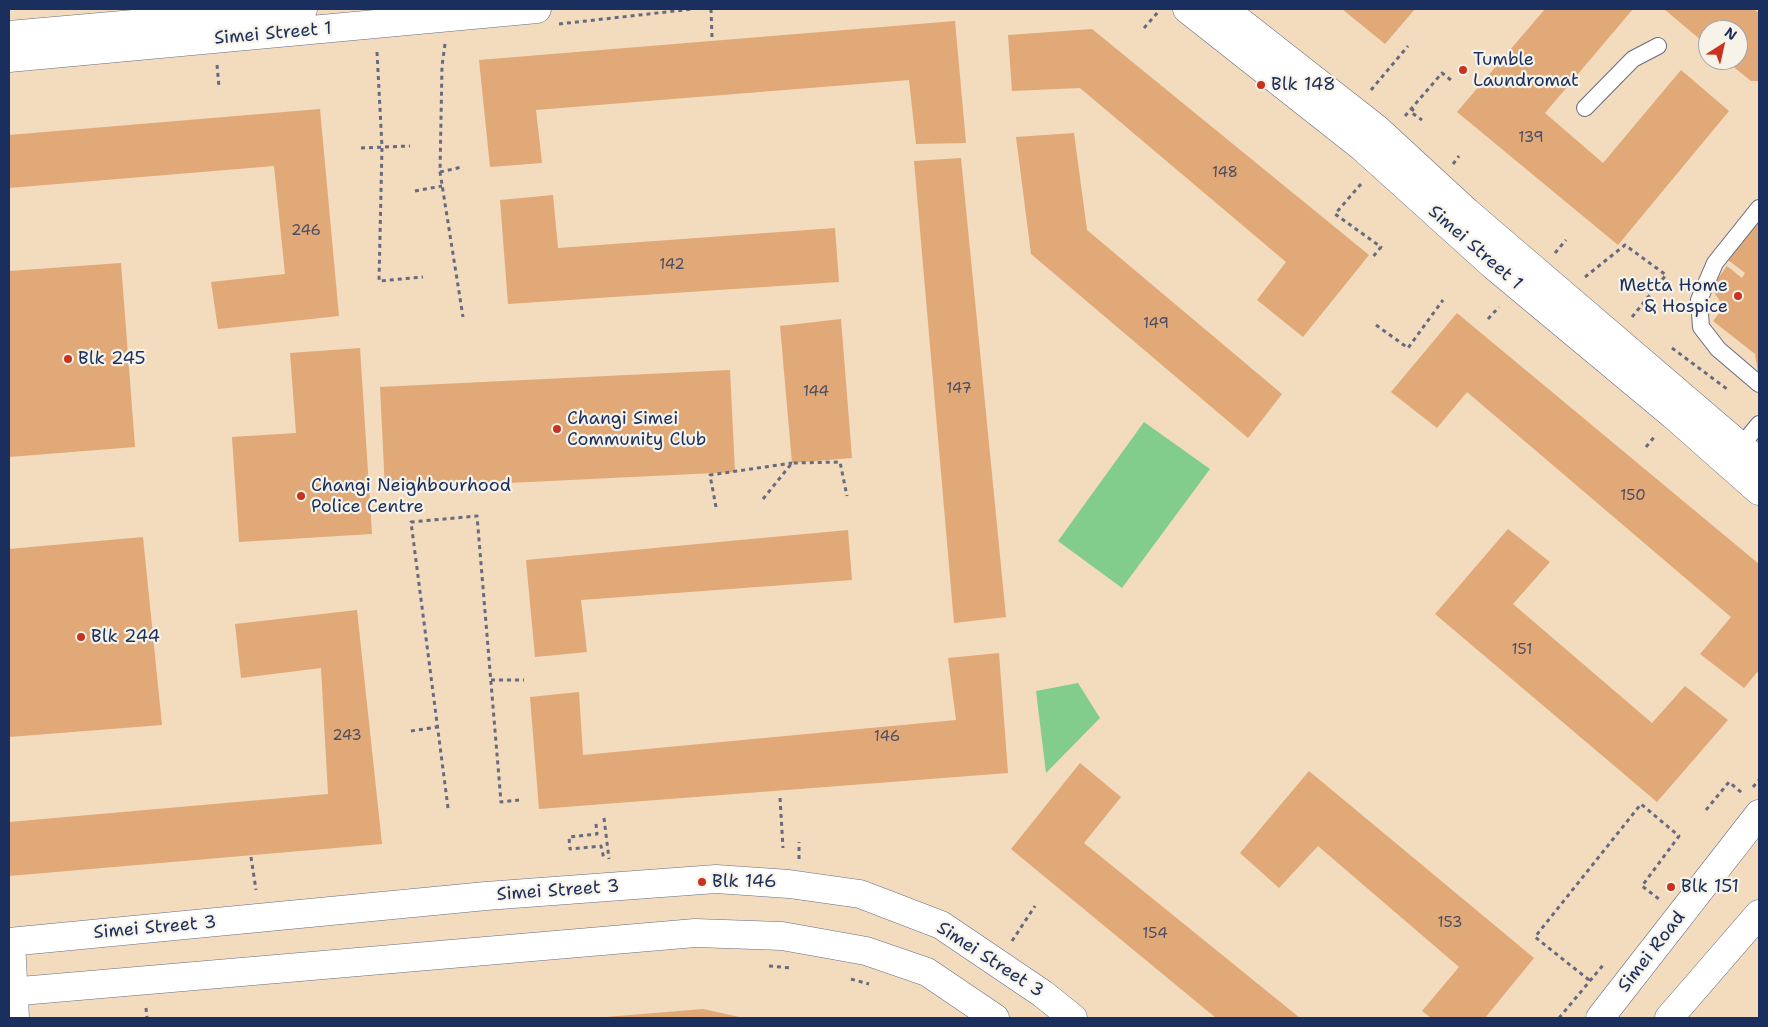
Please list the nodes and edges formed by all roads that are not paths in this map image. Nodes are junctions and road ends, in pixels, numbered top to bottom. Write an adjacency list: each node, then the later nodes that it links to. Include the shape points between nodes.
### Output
1 (303, 9): 5 (main road, Simei Street 1)
2 (537, 9): 7 (main road, Simei Street 1)
3 (1188, 9): 12 (main road, Simei Street 1, via 1362,147 1494,266 1673,415)
4 (1224, 9): 12 (main road, Simei Street 1, via 1377,129)
5 (9, 35)
6 (1658, 46): 8 (lane, via 1633,59)
7 (9, 58)
8 (1585, 108)
9 (1759, 208): 10 (lane, via 1715,263 1699,300 1701,327 1718,349)
10 (1759, 384)
11 (1759, 424): 12 (lane)
12 (1742, 457): 13 (main road, Simei Street 1)
13 (1759, 491)
14 (1753, 805): 21 (main road, Simei Road)
15 (1759, 914): 22 (main road)
16 (10, 942): 17 (main road); 20 (main road, Simei Street 3, via 495,896 716,879 789,884 860,894 941,925)
17 (11, 991): 18 (main road); 19 (main road, via 695,933 782,936 866,951 926,972)
18 (15, 1018)
19 (996, 1018)
20 (1073, 1018)
21 (1600, 1018)
22 (1669, 1018)

